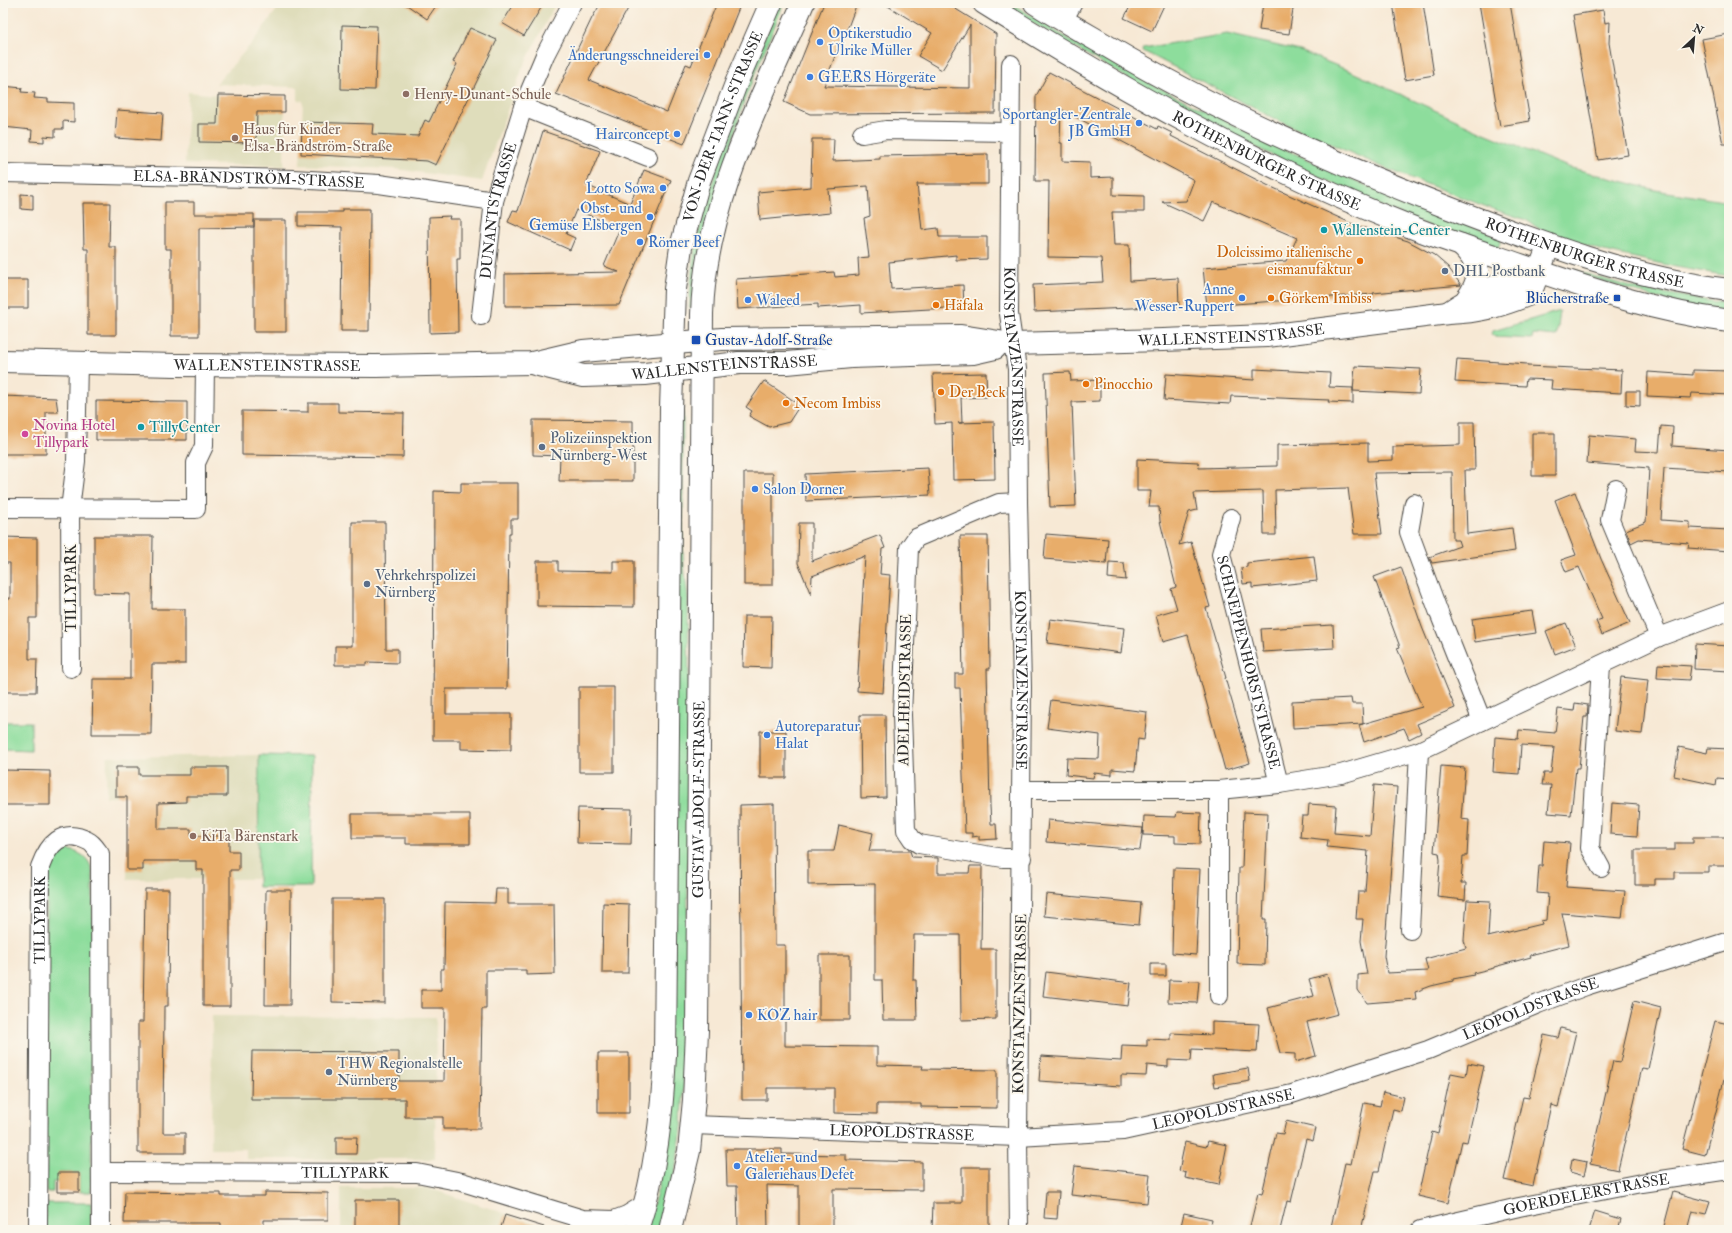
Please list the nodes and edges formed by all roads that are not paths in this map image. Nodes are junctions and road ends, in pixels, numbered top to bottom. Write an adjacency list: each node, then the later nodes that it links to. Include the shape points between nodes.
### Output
1 (572, 3): 8 (street, DUNANTSTRASSE, via 545,55)
2 (771, 3): 23 (main road, VON-DER-TANN-STRASSE, via 724,115 693,200 678,268)
3 (802, 3): 22 (main road, VON-DER-TANN-STRASSE, via 734,163 721,200 704,279)
4 (984, 3): 14 (main road, ROTHENBURGER STRASSE, via 1109,78 1235,146 1377,213)
5 (1035, 3): 6 (main road, ROTHENBURGER STRASSE)
6 (1068, 12): 15 (main road, ROTHENBURGER STRASSE, via 1178,87 1300,147 1386,184)
7 (1011, 64): 9 (street, KONSTANZENSTRASSE)
8 (523, 107): 11 (street); 13 (street, DUNANTSTRASSE)
9 (1010, 132): 10 (street, via 886,130); 24 (street, KONSTANZENSTRASSE, via 1009,314)
10 (862, 134)
11 (648, 158)
12 (3, 173): 13 (street, ELSA-BRÄNDSTRÖM-STRASSE, via 293,179 379,184)
13 (494, 201): 20 (street, DUNANTSTRASSE)
14 (1461, 245): 16 (main road, ROTHENBURGER STRASSE); 18 (main road, via 1474,260 1478,276 1474,289)
15 (1549, 245): 16 (main road, WALLENSTEINSTRASSE); 17 (main road, ROTHENBURGER STRASSE, via 1630,271 1678,283)
16 (1539, 272): 18 (main road, WALLENSTEINSTRASSE, via 1516,278); 19 (main road, WALLENSTEINSTRASSE, via 1530,294 1474,312); 21 (main road, ROTHENBURGER STRASSE, via 1642,305)
17 (1729, 290)
18 (1467, 299): 19 (main road, WALLENSTEINSTRASSE)
19 (1448, 313): 24 (main road, WALLENSTEINSTRASSE, via 1267,336)
20 (481, 316)
21 (1729, 321)
22 (702, 341): 23 (main road, WALLENSTEINSTRASSE); 24 (main road, WALLENSTEINSTRASSE, via 961,336); 29 (main road, VON-DER-TANN-STRASSE)
23 (672, 344): 27 (main road, WALLENSTEINSTRASSE, via 583,351); 30 (main road, VON-DER-TANN-STRASSE)
24 (1012, 344): 29 (main road, WALLENSTEINSTRASSE, via 973,353); 32 (street, KONSTANZENSTRASSE, via 1017,369)
25 (3, 361): 26 (main road, WALLENSTEINSTRASSE)
26 (78, 362): 28 (main road, WALLENSTEINSTRASSE); 35 (street, TILLYPARK, via 76,461)
27 (532, 363): 28 (main road, WALLENSTEINSTRASSE, via 431,366); 30 (main road, WALLENSTEINSTRASSE, via 583,376)
28 (205, 365): 35 (street, via 204,446 196,463 196,509)
29 (702, 366): 30 (main road, WALLENSTEINSTRASSE); 51 (main road, GUSTAV-ADOLF-STRASSE, via 697,1031)
30 (671, 371): 55 (main road, GUSTAV-ADOLF-STRASSE, via 666,1031 659,1139)
31 (1616, 489): 38 (street, via 1610,520)
32 (1018, 502): 44 (street, KONSTANZENSTRASSE); 46 (street, ADELHEIDSTRASSE, via 999,503 916,538 909,548 902,715 906,830 912,839 919,844 1003,858)
33 (1414, 503): 41 (street, via 1409,532)
34 (3, 508): 35 (street)
35 (70, 509): 40 (street, TILLYPARK)
36 (1231, 518): 43 (street, SCHNEPPENHORSTSTRASSE, via 1221,554)
37 (1729, 611): 38 (street, SCHNEPPENHORSTSTRASSE)
38 (1659, 637): 39 (street, SCHNEPPENHORSTSTRASSE)
39 (1601, 665): 41 (street, SCHNEPPENHORSTSTRASSE); 47 (street, via 1590,848)
40 (71, 668)
41 (1482, 721): 42 (street, SCHNEPPENHORSTSTRASSE)
42 (1420, 751): 43 (street, SCHNEPPENHORSTSTRASSE, via 1341,774); 48 (street)
43 (1278, 784): 45 (street, SCHNEPPENHORSTSTRASSE)
44 (1022, 790): 45 (street, SCHNEPPENHORSTSTRASSE); 46 (street, KONSTANZENSTRASSE)
45 (1219, 790): 50 (street)
46 (1022, 858): 52 (street, KONSTANZENSTRASSE)
47 (1601, 868)
48 (1410, 930)
49 (1729, 941): 52 (street, LEOPOLDSTRASSE, via 1586,986 1428,1050 1292,1094 1123,1132)
50 (1219, 996)
51 (692, 1125): 52 (street, LEOPOLDSTRASSE); 61 (main road, GUSTAV-ADOLF-STRASSE)
52 (1018, 1137): 62 (street, KONSTANZENSTRASSE)
53 (1729, 1170): 63 (street, GOERDELERSTRASSE, via 1641,1183)
54 (101, 1172): 56 (street, TILLYPARK, via 417,1173 462,1182); 57 (street, TILLYPARK, via 100,854 89,841 71,836 57,839 46,851 40,867); 58 (street, TILLYPARK)
55 (645, 1204): 56 (street, TILLYPARK, via 614,1220); 60 (main road, GUSTAV-ADOLF-STRASSE)
56 (583, 1219): 59 (street, TILLYPARK)
57 (38, 1230)
58 (101, 1230)
59 (601, 1230)
60 (637, 1230)
61 (670, 1230)
62 (1019, 1230)
63 (1420, 1230)

